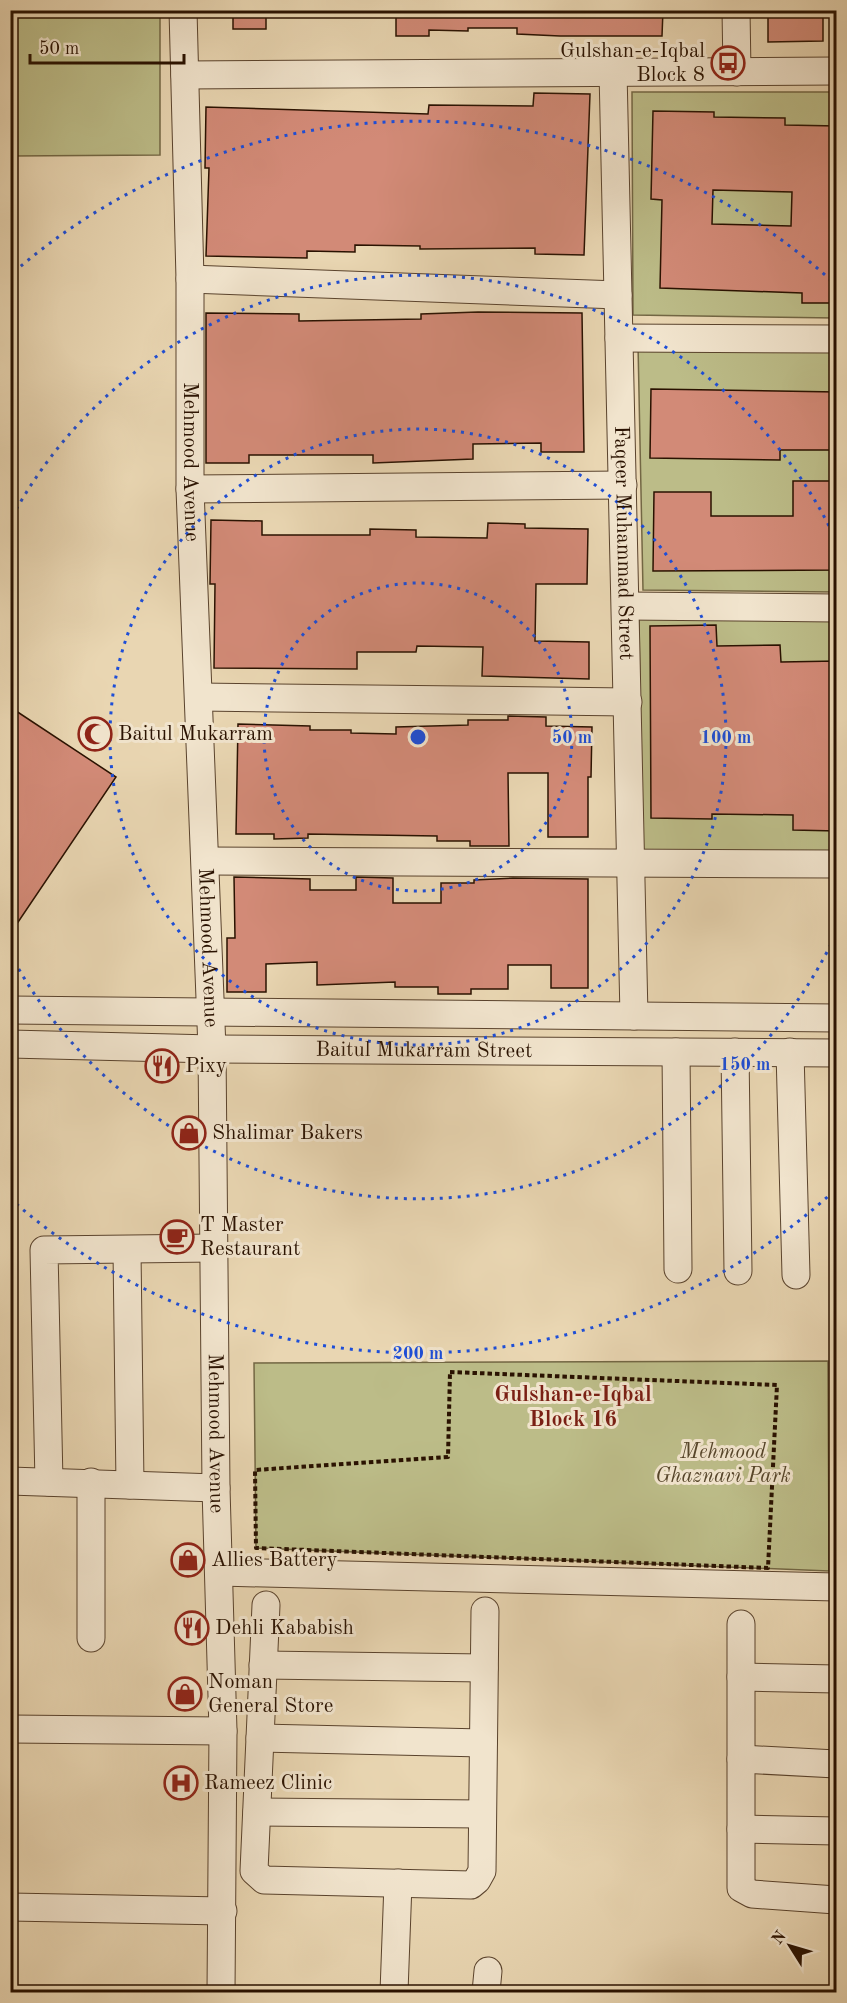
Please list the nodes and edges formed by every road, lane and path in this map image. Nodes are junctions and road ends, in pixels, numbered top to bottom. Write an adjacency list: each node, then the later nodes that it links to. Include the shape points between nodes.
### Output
1 (183, 10): 6 (street, Mehmood Avenue)
2 (736, 10): 5 (street)
3 (613, 71): 5 (street); 6 (street); 8 (street, Faqeer Muhammad Street)
4 (837, 71): 5 (street)
5 (736, 72)
6 (185, 75): 7 (street, Mehmood Avenue)
7 (190, 279): 8 (street); 12 (street, Mehmood Avenue)
8 (618, 295): 9 (street, Faqeer Muhammad Street)
9 (619, 338): 10 (street); 11 (street, Faqeer Muhammad Street)
10 (837, 339)
11 (622, 485): 12 (street); 13 (street, Faqeer Muhammad Street)
12 (189, 489): 15 (street, Mehmood Avenue)
13 (626, 606): 14 (street); 16 (street, Faqeer Muhammad Street)
14 (837, 608)
15 (199, 697): 16 (street); 17 (street, Mehmood Avenue)
16 (628, 702): 18 (street, Faqeer Muhammad Street)
17 (207, 861): 18 (street); 21 (street, Mehmood Avenue)
18 (632, 862): 19 (street); 22 (street, Faqeer Muhammad Street)
19 (837, 864)
20 (10, 1010): 21 (street, Baitul Mukarram Street)
21 (212, 1012): 22 (street, Baitul Mukarram Street); 25 (street, Mehmood Avenue)
22 (634, 1016): 23 (street, Baitul Mukarram Street)
23 (837, 1018)
24 (10, 1044): 25 (street, Baitul Mukarram Street)
25 (212, 1048): 26 (street, Baitul Mukarram Street); 30 (street, Mehmood Avenue)
26 (676, 1052): 27 (street, Baitul Mukarram Street); 32 (street)
27 (735, 1052): 28 (street, Baitul Mukarram Street); 33 (street)
28 (790, 1052): 29 (street, Baitul Mukarram Street); 34 (street)
29 (837, 1053)
30 (215, 1248): 31 (street); 39 (street, Mehmood Avenue)
31 (127, 1251): 36 (street, via 44,1250); 38 (street)
32 (678, 1269)
33 (738, 1271)
34 (796, 1275)
35 (10, 1481): 36 (street)
36 (49, 1482): 37 (street)
37 (92, 1482): 38 (street); 46 (street)
38 (130, 1485): 39 (street)
39 (216, 1488): 41 (street, Mehmood Avenue)
40 (256, 1548): 40 (path, via 768,1568 777,1385 450,1372 448,1457 255,1470)
41 (220, 1572): 42 (street); 52 (street, Mehmood Avenue)
42 (837, 1587)
43 (266, 1605): 47 (street)
44 (485, 1611): 48 (street)
45 (741, 1624): 49 (street)
46 (91, 1638)
47 (263, 1665): 48 (street); 53 (street)
48 (484, 1668): 54 (street)
49 (741, 1677): 50 (street); 55 (street)
50 (837, 1679)
51 (10, 1729): 52 (street)
52 (223, 1731): 64 (street, Mehmood Avenue)
53 (260, 1738): 54 (street); 57 (street)
54 (483, 1743): 58 (street)
55 (741, 1759): 56 (street); 59 (street)
56 (837, 1764)
57 (257, 1812): 58 (street); 61 (street, via 254,1871 264,1880)
58 (482, 1815): 61 (street, via 482,1871 477,1881 471,1885)
59 (741, 1829): 60 (street); 62 (street, via 741,1888 752,1894)
60 (837, 1831)
61 (398, 1883): 66 (street)
62 (837, 1900)
63 (10, 1907): 64 (street)
64 (223, 1911): 65 (street, Mehmood Avenue)
65 (221, 1992)
66 (394, 1992)

